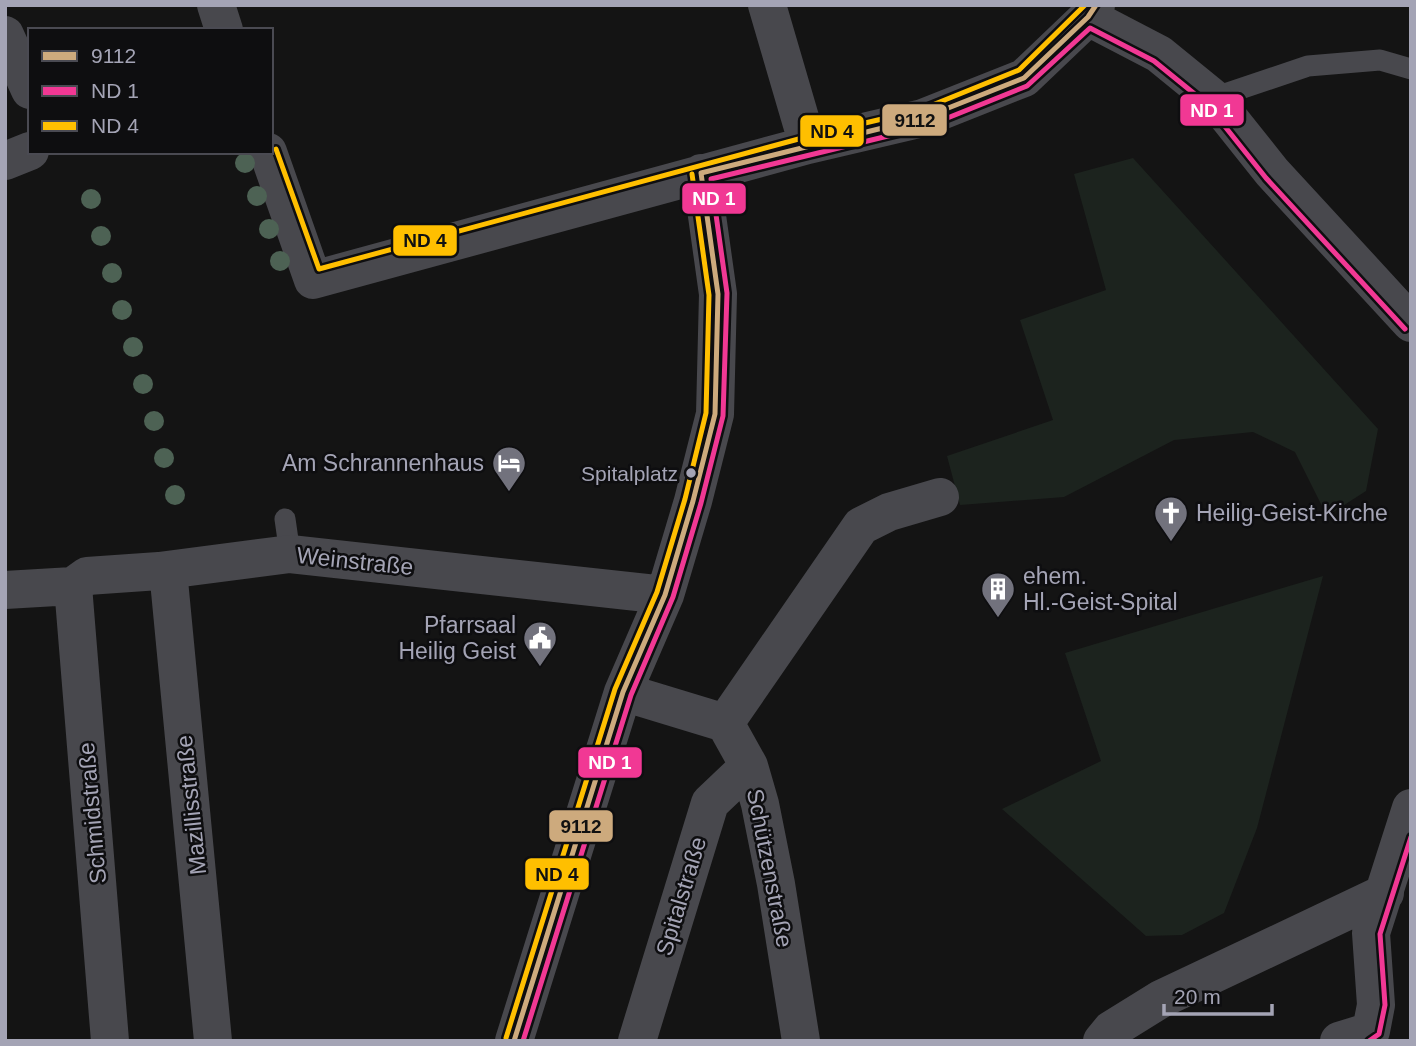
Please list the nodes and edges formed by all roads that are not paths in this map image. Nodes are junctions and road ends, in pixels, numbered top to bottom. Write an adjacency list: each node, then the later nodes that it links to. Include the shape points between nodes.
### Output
1 (216, 5): 4 (street)
2 (767, 5): 9 (street)
3 (1092, 11): 8 (street, via 1159,54); 9 (street, via 1024,78 923,118)
4 (223, 28)
5 (5, 35): 7 (street)
6 (1411, 69): 8 (lane, via 1380,60 1308,66)
7 (28, 86)
8 (1213, 98): 14 (street, via 1272,172)
9 (808, 145): 13 (street)
10 (28, 152): 12 (street)
11 (269, 154): 13 (street, via 313,280)
12 (5, 161)
13 (701, 173): 19 (street, via 718,294 715,414)
14 (1411, 323)
15 (940, 497): 21 (street, via 861,526)
16 (168, 570): 17 (street, Weinstraße, via 87,576); 19 (street, Weinstraße, via 288,536); 26 (street, Mazillisstraße)
17 (73, 586): 18 (street, Weinstraße); 25 (street, Schmidstraße)
18 (5, 590)
19 (665, 595): 20 (street)
20 (623, 692): 21 (street); 27 (street)
21 (725, 723): 22 (street, Schützenstraße)
22 (749, 766): 28 (street, Spitalstraße, via 710,803); 29 (street, Schützenstraße, via 776,884)
23 (1411, 808): 24 (street)
24 (1385, 892): 30 (street, via 1161,999 1111,1030); 31 (street, via 1371,933 1376,1005 1371,1031)
25 (110, 1041)
26 (214, 1041)
27 (514, 1041)
28 (637, 1041)
29 (801, 1041)
30 (1102, 1041)
31 (1339, 1041)

